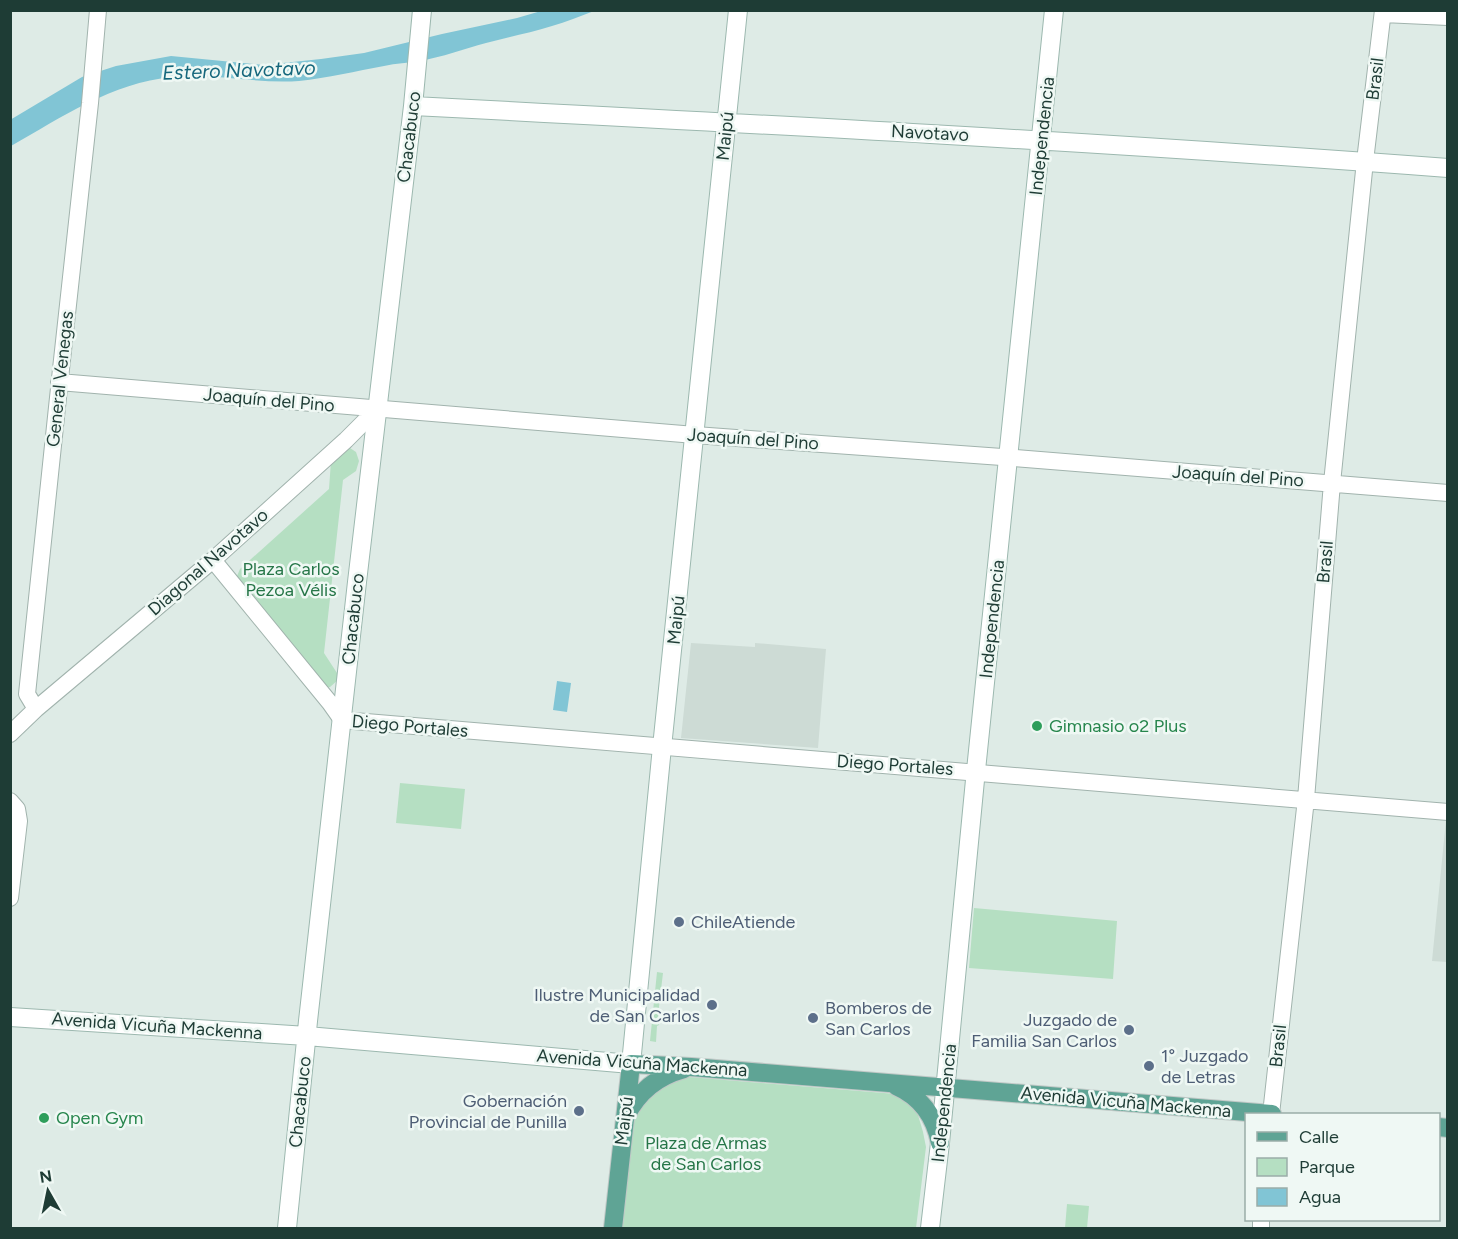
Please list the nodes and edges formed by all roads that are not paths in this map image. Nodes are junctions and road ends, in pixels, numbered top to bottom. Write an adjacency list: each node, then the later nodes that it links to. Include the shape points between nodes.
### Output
1 (98, 10): 12 (street, General Venegas)
2 (422, 10): 7 (street, Chacabuco)
3 (738, 10): 8 (street, Maipú)
4 (1054, 10): 9 (street, Independencia)
5 (1383, 12): 6 (street); 10 (street, Brasil)
6 (1448, 17)
7 (413, 106): 8 (street, Navotavo); 13 (street, Chacabuco)
8 (727, 122): 9 (street, Navotavo); 14 (street, Maipú)
9 (1041, 140): 10 (street, Navotavo); 15 (street, Independencia)
10 (1365, 161): 11 (street, Navotavo); 16 (street, Brasil)
11 (1448, 168)
12 (59, 381): 13 (street, Joaquín del Pino); 19 (street, General Venegas)
13 (377, 409): 14 (street, Joaquín del Pino); 18 (street, Diagonal Navotavo); 21 (street, Chacabuco)
14 (695, 435): 15 (street, Joaquín del Pino); 23 (street, Maipú)
15 (1009, 458): 16 (street, Joaquín del Pino); 24 (street, Independencia)
16 (1332, 483): 17 (street, Joaquín del Pino); 25 (street, Brasil)
17 (1448, 493)
18 (213, 560): 20 (street, Diagonal Navotavo); 21 (street)
19 (19, 694): 20 (street, General Venegas)
20 (36, 709): 22 (street)
21 (342, 720): 23 (street, Diego Portales); 30 (street, Chacabuco)
22 (10, 734)
23 (662, 748): 24 (street, Diego Portales); 31 (street, Maipú)
24 (976, 771): 25 (street, Diego Portales); 34 (street, Independencia)
25 (1306, 799): 27 (street, Diego Portales); 36 (street, Brasil)
26 (10, 801): 28 (street, via 17,809 19,821)
27 (1448, 812)
28 (10, 898)
29 (10, 1017): 30 (street, Avenida Vicuña Mackenna)
30 (307, 1036): 31 (street, Avenida Vicuña Mackenna); 39 (street, Chacabuco)
31 (631, 1064): 32 (main road, Avenida Vicuña Mackenna); 37 (main road, Maipú)
32 (691, 1067): 33 (main road, Avenida Vicuña Mackenna); 37 (main road, via 670,1073 651,1085)
33 (880, 1082): 34 (main road, Avenida Vicuña Mackenna); 38 (main road, via 914,1095 935,1122)
34 (946, 1087): 35 (main road, Avenida Vicuña Mackenna); 38 (street, Independencia)
35 (1259, 1113)
36 (1271, 1113)
37 (624, 1120): 40 (main road, Maipú)
38 (940, 1143): 41 (street, Independencia)
39 (286, 1228)
40 (613, 1228)
41 (930, 1228)

